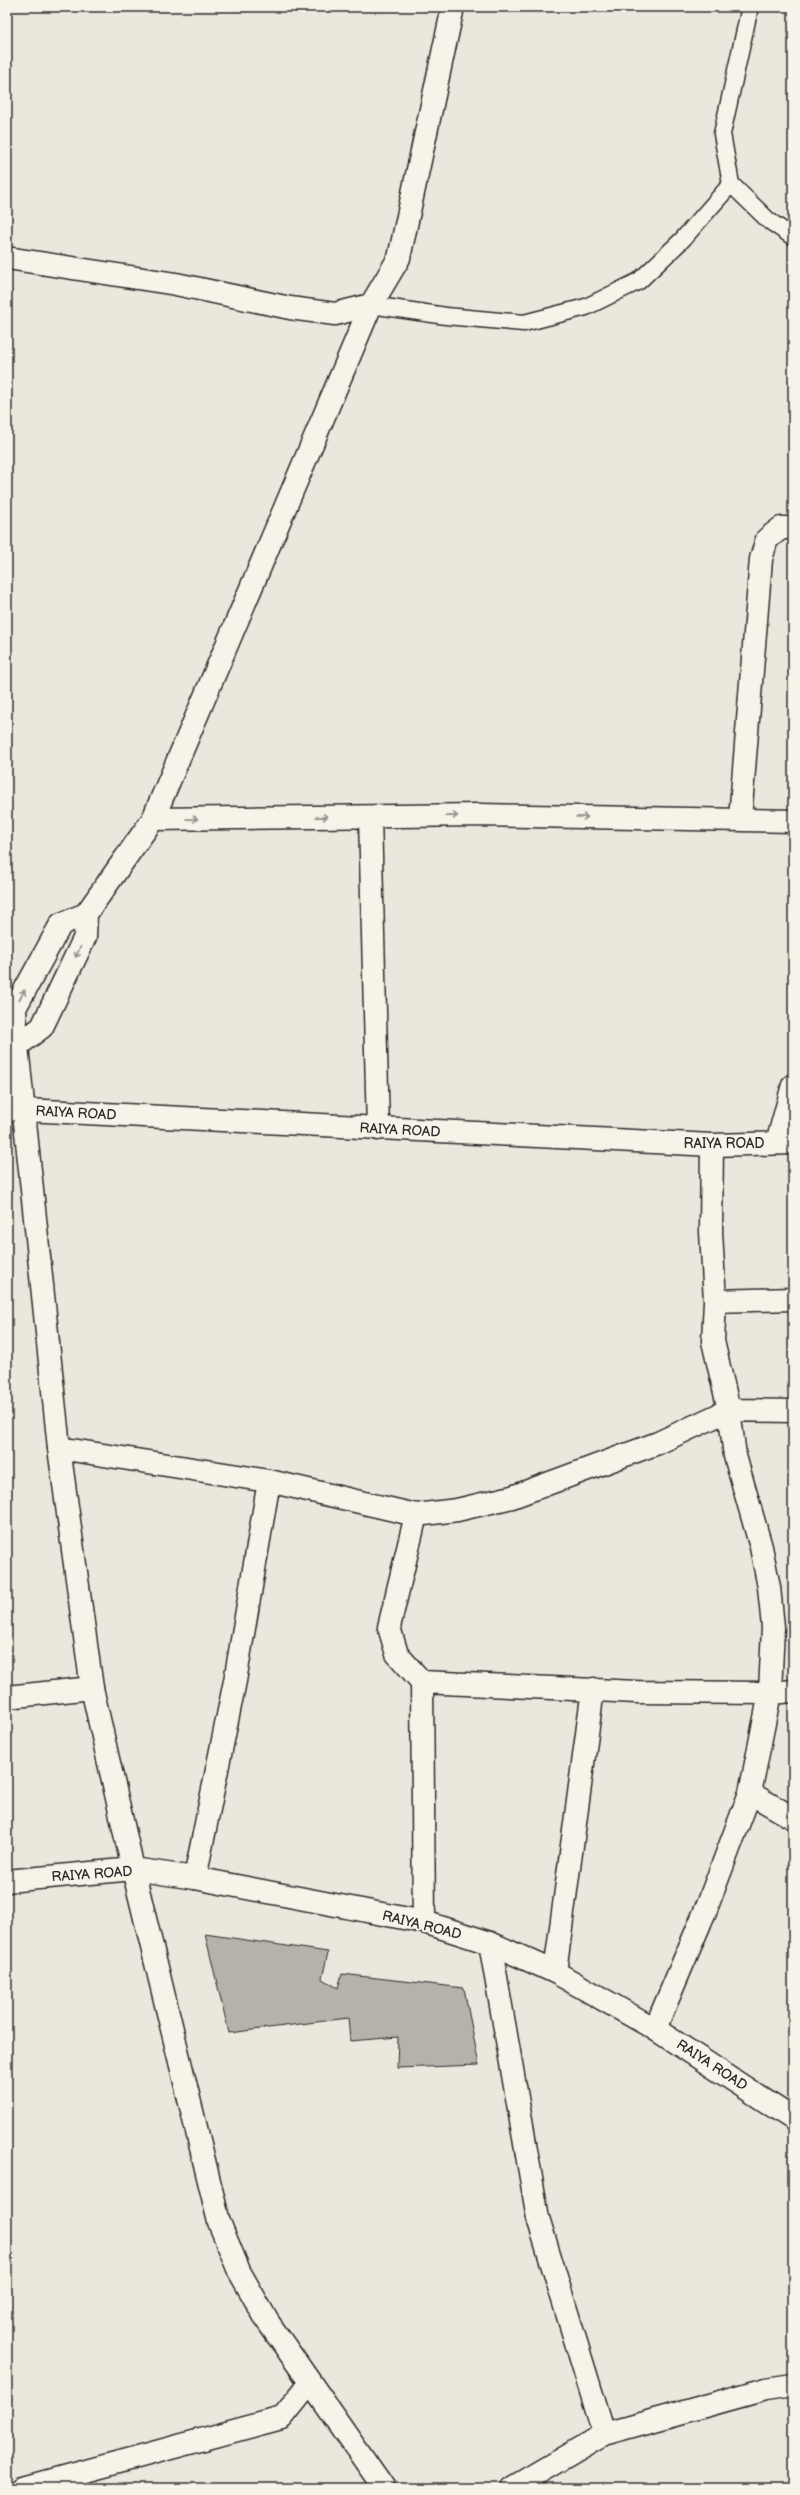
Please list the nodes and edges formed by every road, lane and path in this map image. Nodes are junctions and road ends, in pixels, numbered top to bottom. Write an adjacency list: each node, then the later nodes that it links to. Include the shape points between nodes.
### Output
1 (453, 7): 6 (street, via 399,258)
2 (750, 7): 3 (lane, via 722,134)
3 (731, 184): 4 (lane, via 768,220); 6 (lane, via 682,240 639,281 586,307 524,323 446,316)
4 (793, 237)
5 (7, 258): 6 (street, via 176,284 290,308 335,314)
6 (371, 305): 9 (street)
7 (793, 528): 10 (street, via 781,528 767,539 761,559)
8 (370, 816): 9 (street, one-way to 8); 10 (street, one-way to 10, via 481,815); 16 (street)
9 (153, 820): 12 (street)
10 (740, 820): 11 (street)
11 (793, 820)
12 (86, 914): 13 (street, one-way to 13, via 85,937 42,1027); 13 (street, one-way to 12, via 15,1008 61,924)
13 (17, 1046): 15 (street)
14 (793, 1084): 17 (street)
15 (15, 1110): 16 (street, RAIYA ROAD); 23 (street)
16 (378, 1129): 18 (street, RAIYA ROAD)
17 (785, 1143): 18 (street, RAIYA ROAD)
18 (712, 1145): 20 (street, via 711,1232)
19 (793, 1299): 20 (street)
20 (715, 1302): 21 (street, via 713,1340)
21 (729, 1410): 22 (street); 25 (street, via 658,1443 512,1497 457,1510); 30 (street, via 735,1456 761,1547 769,1587 773,1627)
22 (793, 1411)
23 (59, 1448): 24 (street); 27 (street)
24 (269, 1482): 25 (street); 35 (street, via 234,1681)
25 (416, 1515): 26 (street, via 389,1627 397,1654)
26 (422, 1682): 28 (street); 37 (street)
27 (92, 1688): 31 (street); 34 (street)
28 (593, 1689): 30 (street, via 637,1692); 39 (street)
29 (793, 1691): 30 (street)
30 (770, 1693): 32 (street)
31 (7, 1697)
32 (750, 1793): 33 (street); 40 (street)
33 (793, 1818)
34 (133, 1869): 35 (street, RAIYA ROAD); 36 (street, RAIYA ROAD); 42 (street, via 218,2222 239,2271 268,2322)
35 (195, 1878): 37 (street, RAIYA ROAD)
36 (7, 1881)
37 (424, 1922): 38 (street, RAIYA ROAD)
38 (490, 1943): 39 (street, RAIYA ROAD); 44 (street, via 538,2218)
39 (555, 1972): 40 (street, RAIYA ROAD)
40 (656, 2029): 41 (street, RAIYA ROAD)
41 (793, 2119)
42 (310, 2383): 45 (street, via 282,2418); 46 (street)
43 (793, 2386): 44 (street, via 758,2390)
44 (604, 2434): 47 (street)
45 (23, 2488)
46 (384, 2488)
47 (512, 2488)

